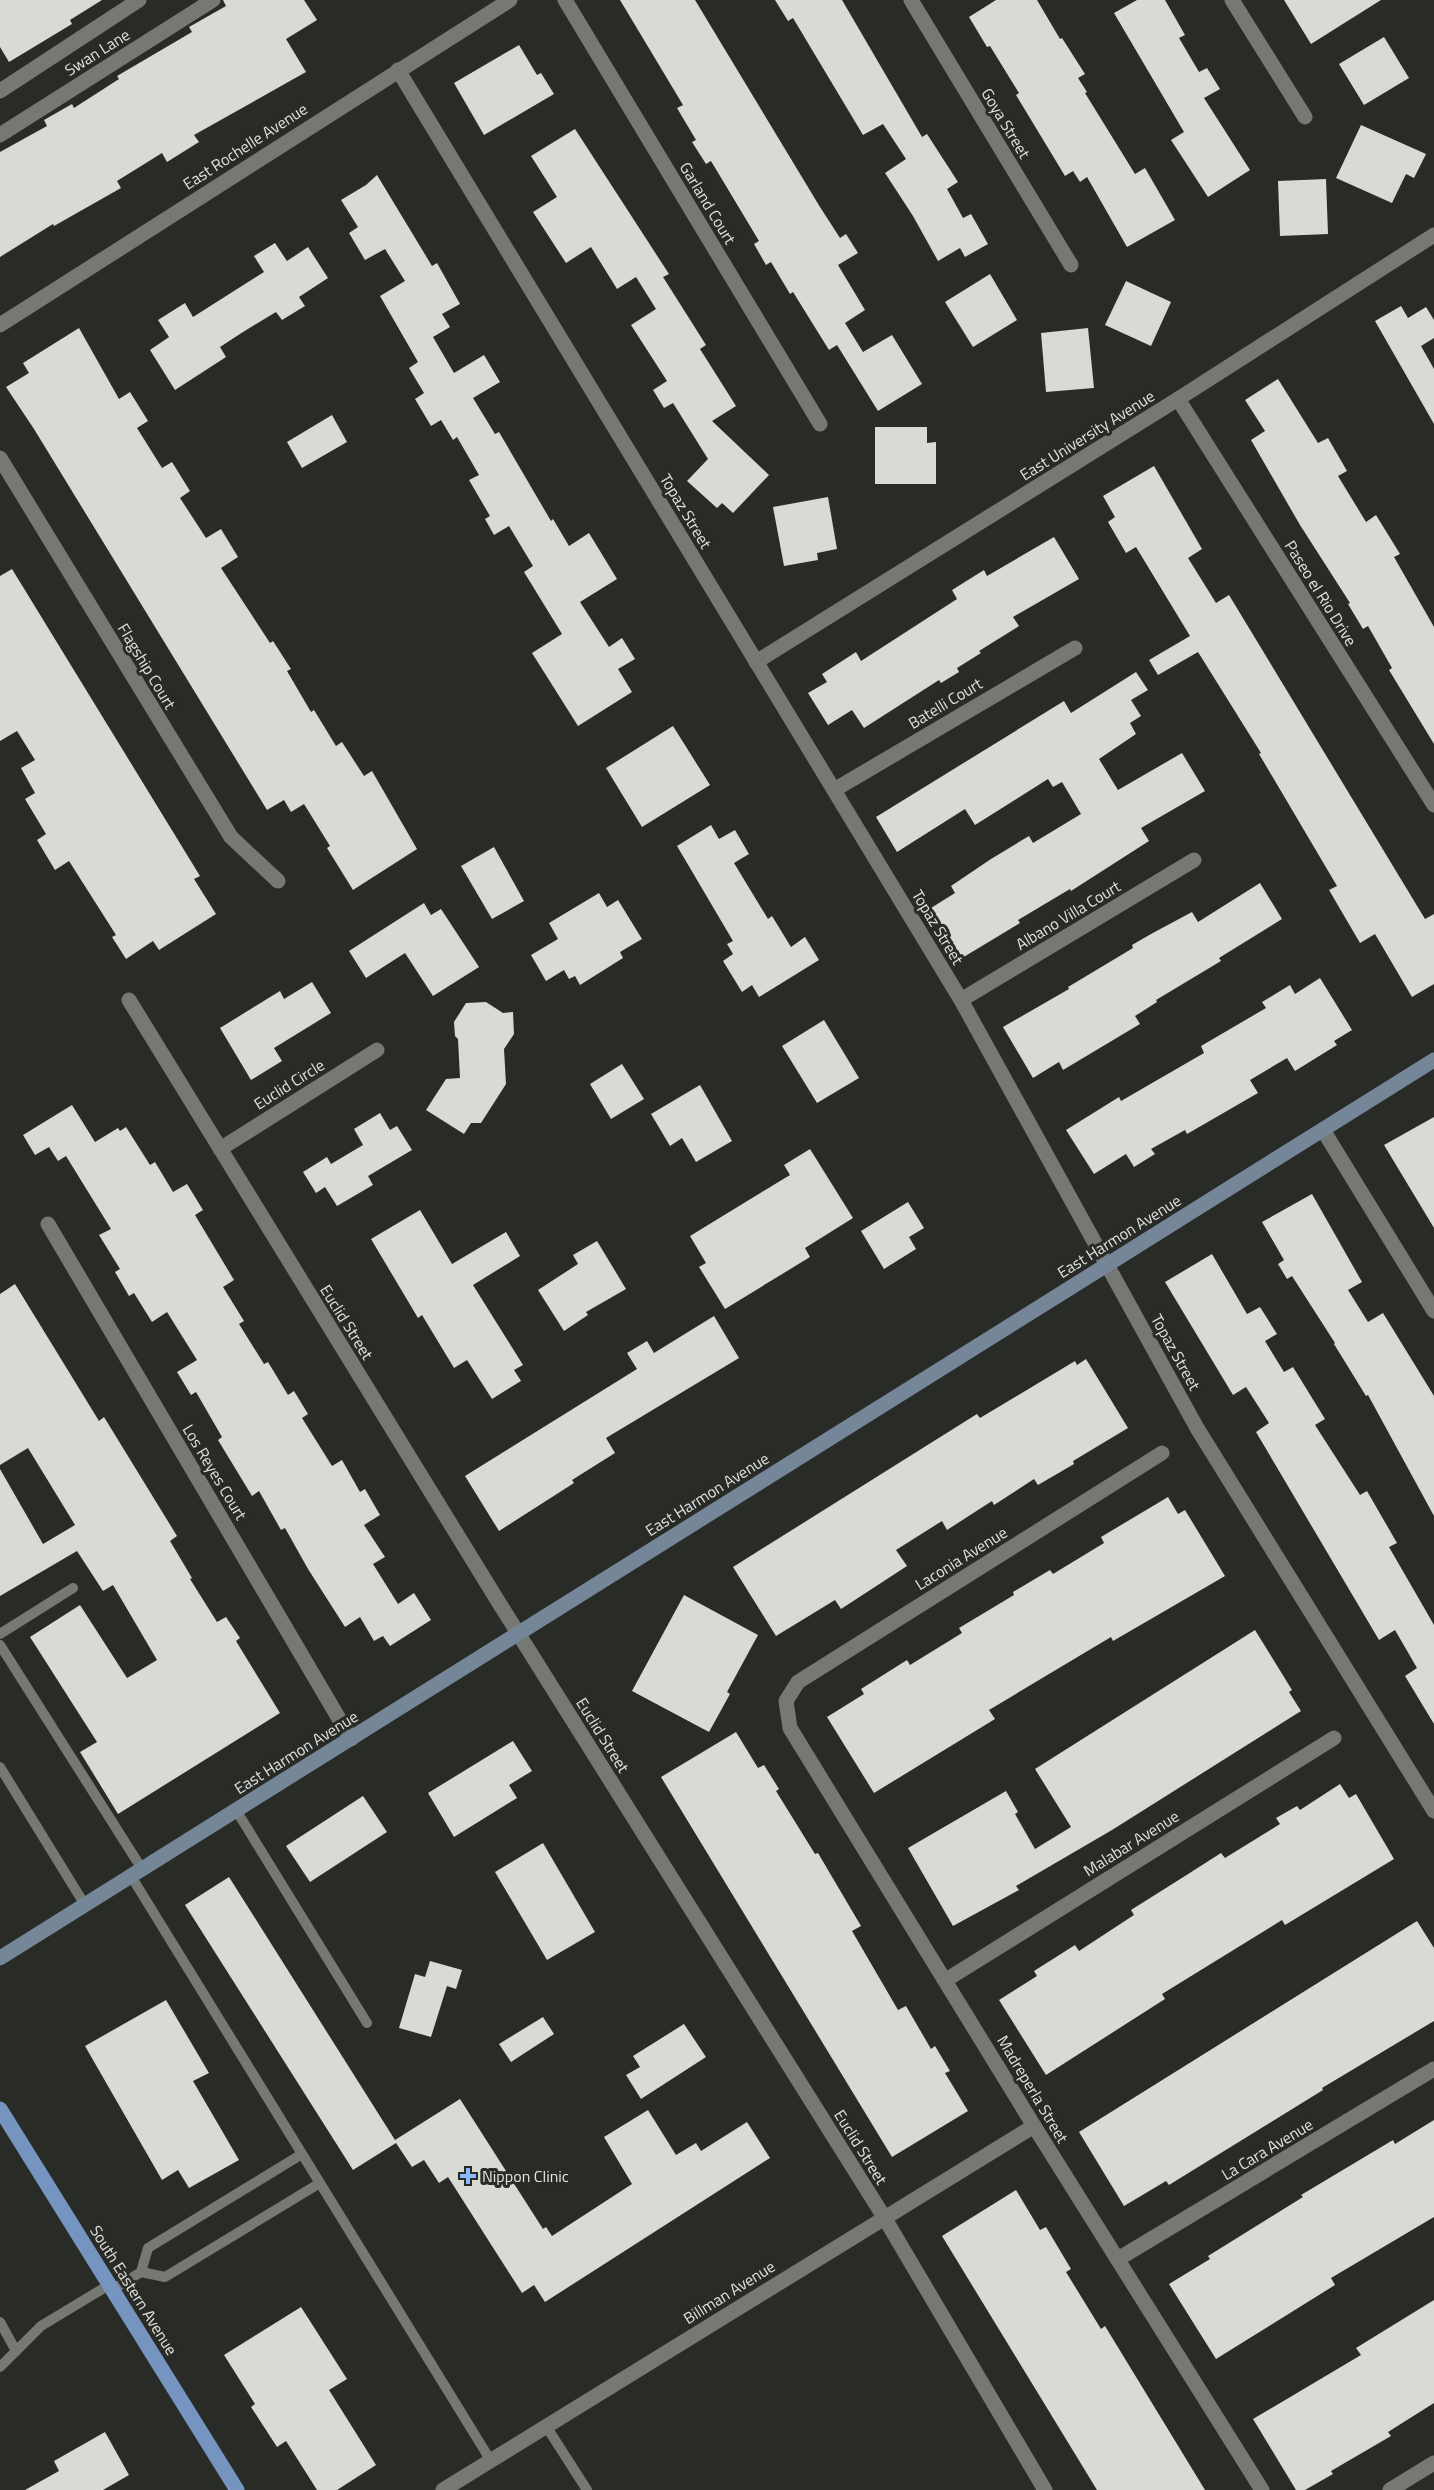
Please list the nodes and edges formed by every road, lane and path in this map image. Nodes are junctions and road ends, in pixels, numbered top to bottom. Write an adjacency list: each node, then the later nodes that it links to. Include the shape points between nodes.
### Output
1 (139, 0): 8 (street, Swan Lane)
2 (213, 0): 10 (street, Swan Lane)
3 (510, 0): 7 (street, East Rochelle Avenue)
4 (565, 0): 15 (street, Garland Court)
5 (911, 0): 12 (street, Goya Street)
6 (1232, 0): 9 (street)
7 (398, 70): 13 (street, East Rochelle Avenue); 18 (street, Topaz Street)
8 (0, 91)
9 (1305, 117)
10 (0, 135)
11 (1434, 235): 14 (street, East University Avenue)
12 (1071, 265)
13 (0, 325)
14 (1178, 399): 18 (street, East University Avenue); 20 (street, Paseo el Rio Drive)
15 (820, 424)
16 (0, 458): 22 (street, Flagship Court, via 231,837)
17 (1075, 648): 19 (street, Batelli Court)
18 (756, 662): 19 (street, Topaz Street)
19 (834, 790): 24 (street, Topaz Street)
20 (1434, 805)
21 (1194, 860): 24 (street, Albano Villa Court)
22 (278, 881)
23 (129, 1000): 28 (street, Euclid Street)
24 (961, 1000): 30 (street, Topaz Street)
25 (377, 1050): 28 (street, Euclid Circle)
26 (1434, 1060): 27 (main road, East Harmon Avenue)
27 (1323, 1130): 30 (main road, East Harmon Avenue); 31 (street)
28 (220, 1149): 35 (street, Euclid Street)
29 (48, 1224): 39 (street, Los Reyes Court)
30 (1107, 1265): 35 (main road, East Harmon Avenue); 42 (street, Topaz Street, via 1197,1428)
31 (1434, 1311)
32 (1162, 1453): 37 (street, Laconia Avenue, via 798,1682)
33 (73, 1587): 34 (lane)
34 (0, 1634)
35 (518, 1634): 39 (main road, East Harmon Avenue); 53 (street, Euclid Street)
36 (0, 1645): 43 (lane)
37 (786, 1701): 46 (street, Madreperla Street, via 790,1728)
38 (1334, 1738): 46 (street, Malabar Avenue)
39 (351, 1739): 41 (main road, East Harmon Avenue)
40 (0, 1767): 44 (lane)
41 (236, 1810): 43 (main road, East Harmon Avenue); 47 (lane)
42 (1434, 1811)
43 (137, 1873): 44 (main road, East Harmon Avenue); 51 (lane)
44 (85, 1905): 45 (main road, East Harmon Avenue)
45 (0, 1958)
46 (946, 1980): 50 (street, Madreperla Street)
47 (367, 2023)
48 (1434, 2069): 54 (street, La Cara Avenue)
49 (0, 2109): 56 (main road, South Eastern Avenue)
50 (1034, 2126): 53 (street, Billman Avenue); 54 (street, Madreperla Street)
51 (302, 2154): 52 (lane); 55 (lane, via 148,2248)
52 (320, 2183): 55 (lane, via 165,2277); 61 (lane)
53 (884, 2217): 60 (street, Billman Avenue); 67 (street, Euclid Street)
54 (1118, 2259): 68 (street, Madreperla Street)
55 (141, 2272): 56 (lane)
56 (111, 2287): 58 (lane, via 41,2326); 64 (main road, South Eastern Avenue)
57 (0, 2322): 58 (lane)
58 (16, 2351): 59 (lane)
59 (0, 2367)
60 (546, 2426): 61 (street, Billman Avenue); 66 (lane)
61 (490, 2461): 63 (street, Billman Avenue)
62 (1434, 2463): 69 (street)
63 (462, 2485): 65 (street, Billman Avenue)
64 (237, 2490)
65 (443, 2490)
66 (587, 2490)
67 (1045, 2490)
68 (1262, 2490)
69 (1390, 2490)

